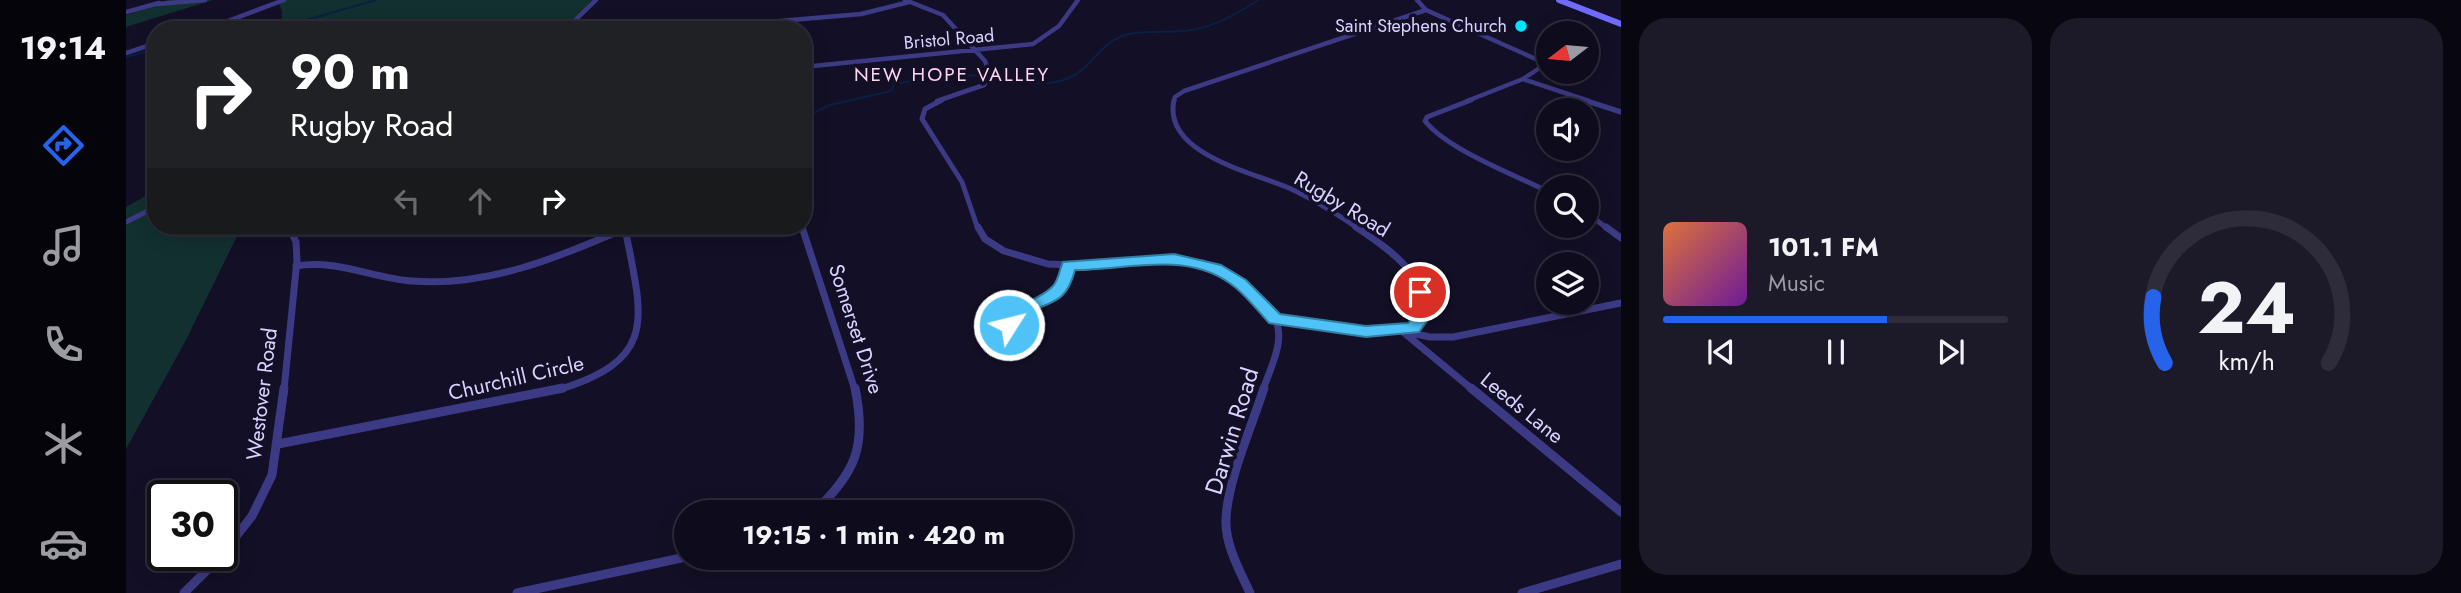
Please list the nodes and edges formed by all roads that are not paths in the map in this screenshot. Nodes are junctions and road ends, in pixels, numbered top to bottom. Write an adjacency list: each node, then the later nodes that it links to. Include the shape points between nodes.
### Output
1 (205, 0): 8 (street)
2 (281, 0): 11 (street)
3 (596, 0): 12 (street)
4 (1077, 0): 16 (street, Bristol Road, via 1052,33 1033,44)
5 (1417, 0): 9 (street)
6 (1559, 0): 14 (street)
7 (907, 1): 13 (street, via 861,14); 16 (street, via 948,18)
8 (159, 2): 10 (street)
9 (1426, 10): 19 (street, via 1538,60 1541,67); 35 (street, Rugby Road, via 1184,92 1172,105 1190,140 1204,154 1307,196 1406,264 1418,285 1423,313 1418,325)
10 (126, 12)
11 (227, 21)
12 (575, 21)
13 (780, 21)
14 (1621, 24)
15 (147, 46): 17 (street)
16 (977, 50): 18 (street, Bristol Road); 31 (street, via 990,71 987,82 932,103 922,119 966,189 984,239 1016,256)
17 (126, 53)
18 (812, 65)
19 (1523, 79): 20 (street); 21 (street, via 1427,117 1424,123 1447,140)
20 (1621, 112)
21 (1536, 185)
22 (147, 212): 23 (street)
23 (126, 222)
24 (1599, 222): 29 (street)
25 (293, 235): 30 (street, Westover Road)
26 (608, 235): 30 (street, via 551,259 475,278 411,281 328,262)
27 (628, 235): 36 (street, Churchill Circle, via 637,336 628,354 610,371 585,384 547,393)
28 (805, 235): 37 (street, Somerset Drive, via 862,421 848,476)
29 (1621, 238)
30 (296, 266): 36 (street, Westover Road)
31 (1069, 266): 33 (street, via 1174,259 1200,263 1241,284); 34 (street, via 1063,287 1043,303 1020,311)
32 (1621, 303): 35 (street, via 1446,337)
33 (1275, 319): 35 (street); 45 (street, Darwin Road, via 1279,342 1230,493 1226,521)
34 (1009, 325)
35 (1402, 331): 38 (street, Leeds Lane)
36 (278, 444): 39 (street, Westover Road, via 264,495)
37 (825, 500)
38 (1621, 512)
39 (238, 534)
40 (674, 560): 44 (street)
41 (1621, 564): 46 (street)
42 (205, 571): 43 (street, Westover Road)
43 (184, 593)
44 (517, 593)
45 (1250, 593)
46 (1522, 593)

